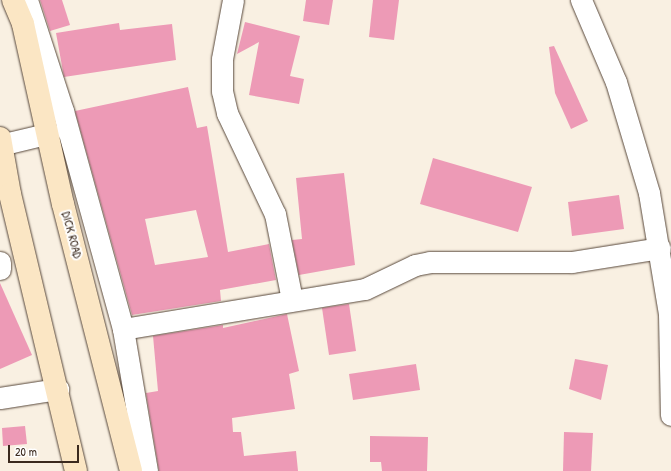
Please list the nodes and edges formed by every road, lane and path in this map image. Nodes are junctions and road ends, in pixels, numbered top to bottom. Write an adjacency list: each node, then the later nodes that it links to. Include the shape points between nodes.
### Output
1 (13, 0): 5 (main road, DICK ROAD, via 23,24)
2 (27, 0): 11 (street, via 63,111)
3 (233, 0): 10 (street, via 222,59 222,91 230,120 275,214)
4 (581, 0): 7 (street, via 616,82 649,193)
5 (50, 133): 6 (street); 16 (main road, DICK ROAD, via 63,204)
6 (1, 142): 12 (main road, via 10,194)
7 (664, 260): 10 (street, via 430,262 415,265 365,289); 14 (street, via 669,314)
8 (0, 262): 9 (street)
9 (0, 269)
10 (292, 300): 11 (street)
11 (123, 329): 17 (street)
12 (58, 389): 13 (street); 15 (main road)
13 (0, 398)
14 (671, 409)
15 (76, 471)
16 (131, 471)
17 (147, 471)

